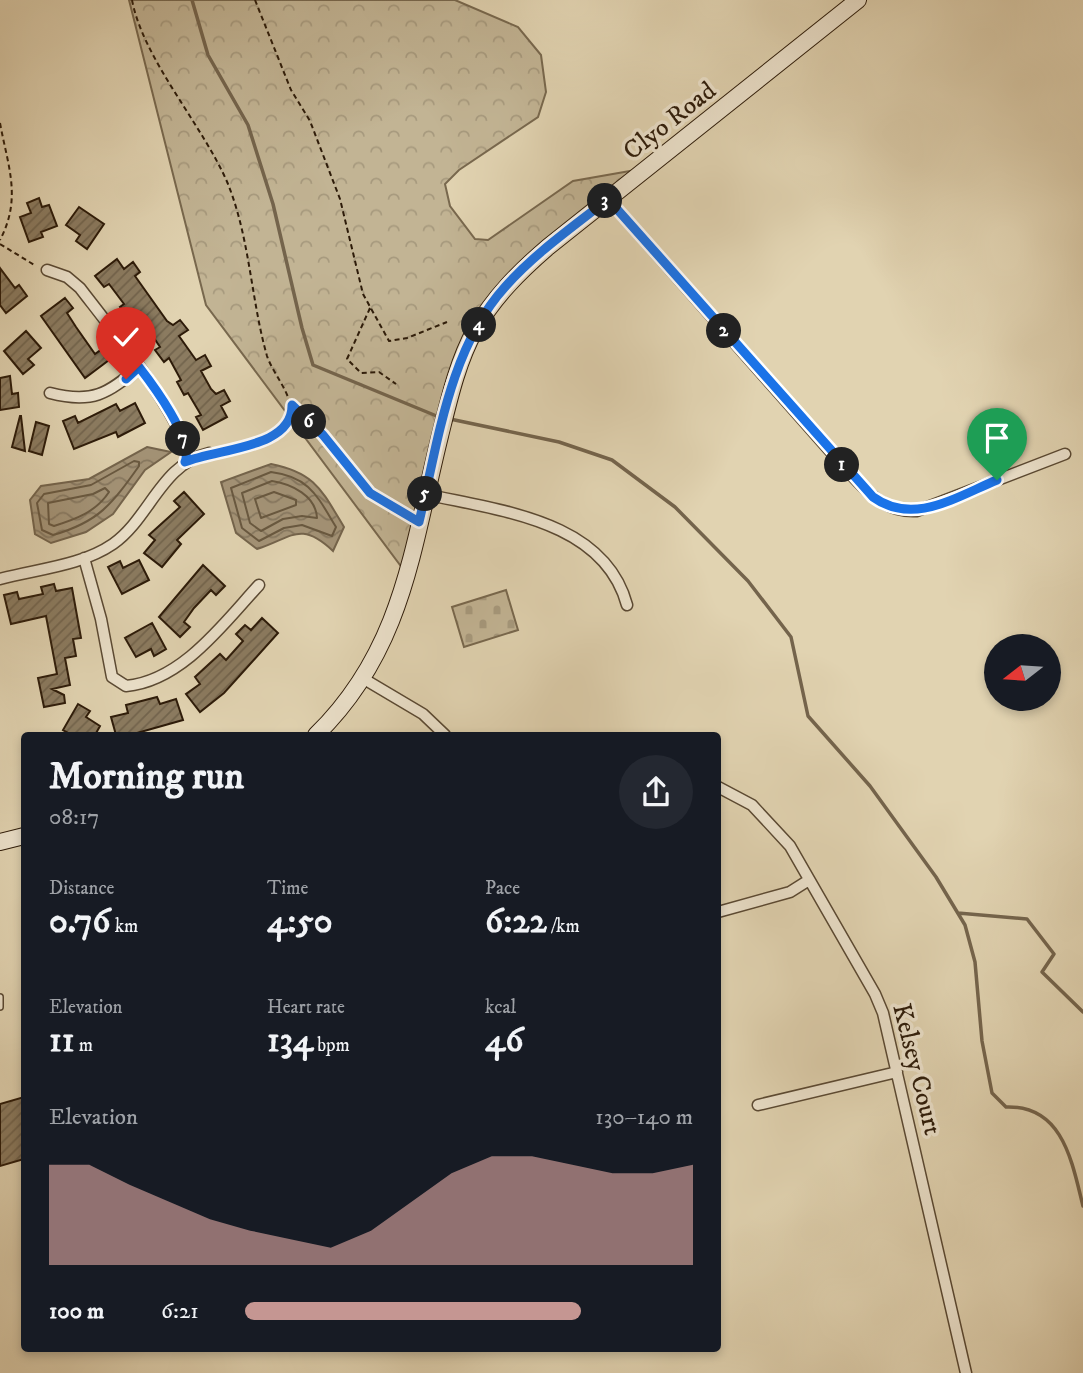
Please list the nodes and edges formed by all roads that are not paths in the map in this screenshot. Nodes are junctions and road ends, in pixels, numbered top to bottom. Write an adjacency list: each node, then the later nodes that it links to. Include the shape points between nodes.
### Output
1 (858, 0): 2 (street, Clyo Road)
2 (608, 199): 7 (street, via 845,468 883,504 917,511); 9 (street, Clyo Road, via 548,247 485,314 463,356)
3 (47, 270): 4 (street, via 80,288)
4 (139, 367): 5 (street, via 97,396 72,399); 8 (street, via 187,447)
5 (50, 393)
6 (209, 453): 8 (street)
7 (1065, 454)
8 (185, 462): 10 (street, via 120,539)
9 (425, 494): 13 (street, via 570,533 608,565); 14 (street, Clyo Road, via 398,603)
10 (84, 558): 11 (street); 12 (street, via 112,677 126,686 151,681 186,660)
11 (0, 579)
12 (259, 585)
13 (628, 605)
14 (364, 679): 15 (street, Clyo Road); 16 (street, via 423,714)
15 (319, 732)
16 (442, 732)
17 (721, 789): 20 (street, Kelsey Court, via 752,805 772,824)
18 (21, 837): 19 (street)
19 (0, 842)
20 (809, 880): 21 (street, via 790,892); 24 (street, Kelsey Court, via 875,993)
21 (721, 911)
22 (0, 997): 23 (lane)
23 (0, 1007)
24 (897, 1072): 25 (street); 26 (street, Kelsey Court)
25 (758, 1105)
26 (966, 1373)

